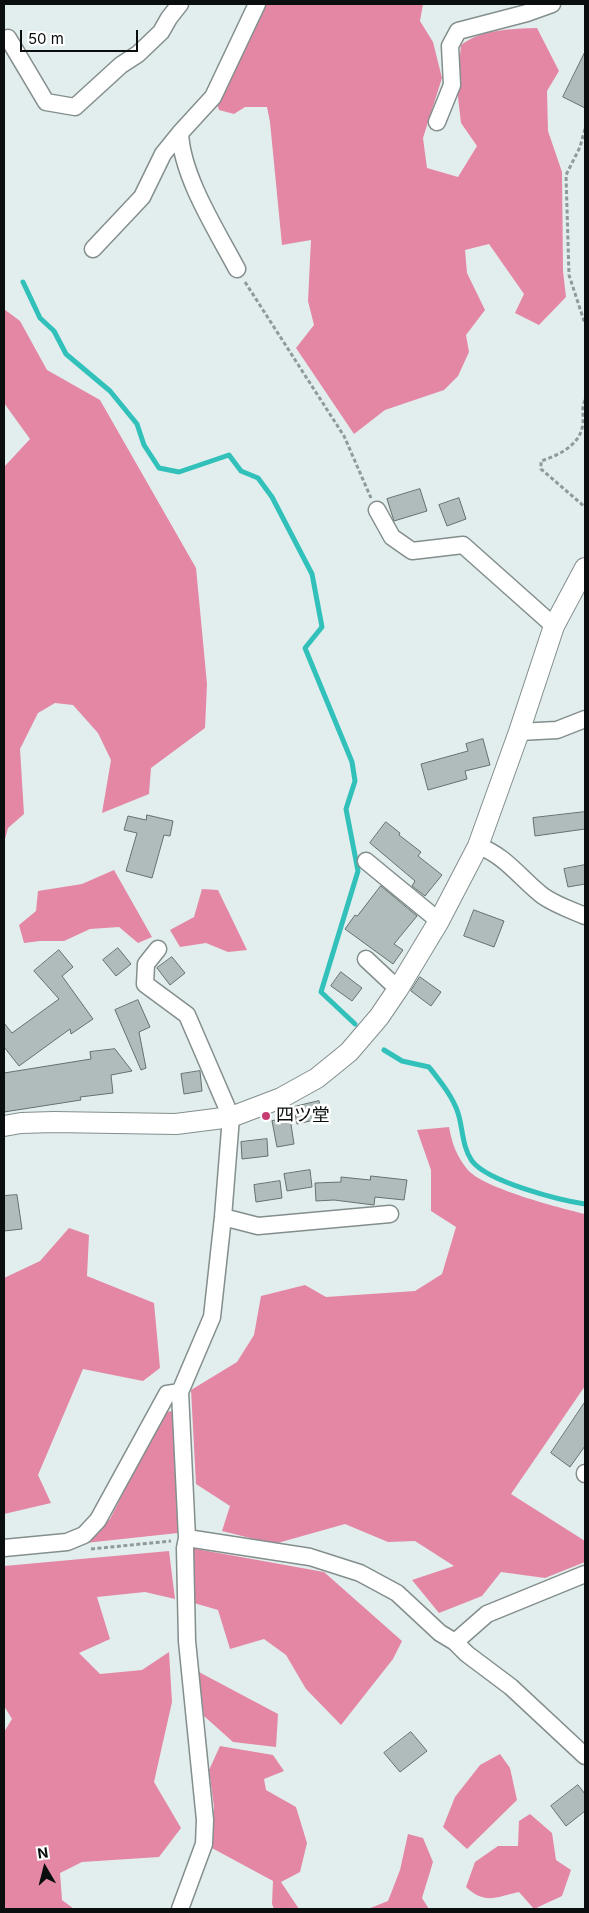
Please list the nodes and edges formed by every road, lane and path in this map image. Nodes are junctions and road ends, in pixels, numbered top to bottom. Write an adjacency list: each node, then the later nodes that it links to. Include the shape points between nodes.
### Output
1 (180, 4): 4 (street, via 161,32 75,107 46,102 8,38)
2 (257, 4): 7 (street, via 213,97)
3 (552, 4): 5 (street, via 458,31 450,46 452,85)
4 (4, 40)
5 (437, 122)
6 (585, 129): 10 (path, via 566,175 569,275)
7 (180, 133): 8 (street, via 163,154 142,197); 9 (street, via 181,148 197,194)
8 (92, 249)
9 (237, 269): 13 (path, via 344,436)
10 (585, 324)
11 (585, 400): 12 (path, via 579,438 561,454 541,461 541,470)
12 (585, 507)
13 (377, 510): 15 (street, via 392,537 412,551 464,545)
14 (585, 568): 15 (street)
15 (554, 626): 17 (street)
16 (585, 719): 17 (street, via 557,730)
17 (519, 732): 18 (street)
18 (478, 846): 20 (street, via 492,850 542,895); 21 (street)
19 (366, 861): 21 (street)
20 (585, 916)
21 (439, 922): 24 (street)
22 (158, 949): 25 (street, via 146,964 145,984 187,1015)
23 (366, 959): 24 (street)
24 (398, 989): 25 (street, via 349,1052 317,1078 281,1098)
25 (230, 1117): 26 (street, via 176,1124 54,1122); 28 (street)
26 (4, 1126)
27 (390, 1214): 28 (street, via 258,1226)
28 (223, 1217): 29 (street, via 212,1317)
29 (180, 1392): 30 (street); 31 (street, via 167,1394 98,1520 84,1535)
30 (187, 1538): 31 (path, via 80,1550); 34 (street, via 310,1558 360,1572 398,1593 440,1633); 36 (street, via 187,1641 206,1820 204,1844)
31 (67, 1542): 32 (street)
32 (4, 1548)
33 (585, 1574): 34 (street, via 487,1614)
34 (455, 1642): 35 (street, via 511,1687)
35 (585, 1756)
36 (180, 1909)

